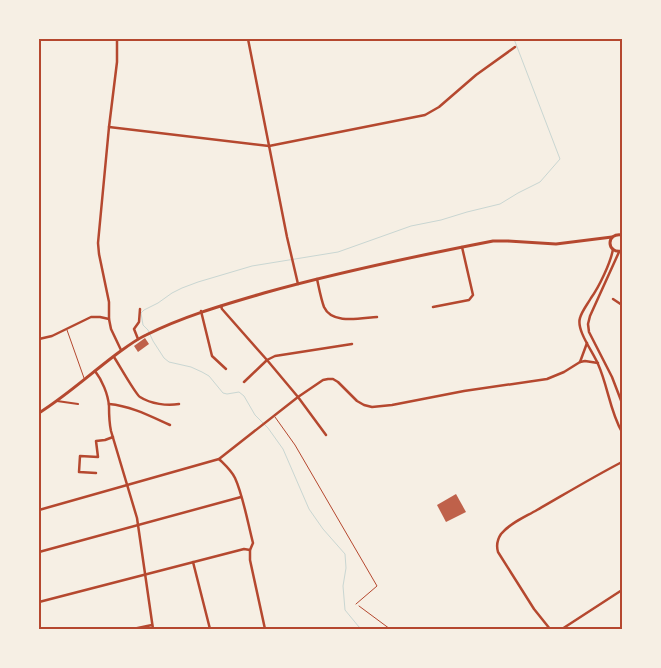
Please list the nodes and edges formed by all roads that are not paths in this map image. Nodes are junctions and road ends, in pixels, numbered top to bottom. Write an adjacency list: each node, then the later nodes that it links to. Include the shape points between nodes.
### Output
1 (117, 39): 4 (street)
2 (248, 39): 5 (street)
3 (515, 47): 5 (street, via 425,115)
4 (109, 127): 5 (street); 28 (street, via 98,243)
5 (269, 146): 14 (street)
6 (622, 235): 7 (main road)
7 (612, 237): 8 (main road); 9 (main road)
8 (600, 239): 9 (main road); 10 (main road, via 556,244 500,241)
9 (610, 244): 11 (main road)
10 (462, 247): 13 (main road); 21 (street, via 473,295 469,300)
11 (613, 249): 12 (main road); 15 (street)
12 (621, 251): 16 (street)
13 (317, 279): 14 (main road); 27 (street, via 330,315 351,319)
14 (298, 284): 19 (main road)
15 (598, 286): 16 (street); 20 (street)
16 (602, 290): 22 (street)
17 (613, 299): 18 (street)
18 (622, 305)
19 (221, 306): 24 (main road); 36 (street)
20 (586, 306): 22 (street); 25 (street)
21 (432, 307)
22 (594, 307): 26 (street)
23 (140, 309): 31 (street, via 139,322 134,329)
24 (201, 312): 31 (main road); 39 (street, via 212,356)
25 (582, 314): 26 (street); 33 (street, via 579,325)
26 (590, 316): 45 (street, via 589,332)
27 (377, 317)
28 (109, 319): 29 (street, via 91,317); 34 (street)
29 (66, 329): 30 (street); 41 (lane)
30 (39, 339)
31 (138, 339): 34 (main road)
32 (352, 344): 36 (street, via 274,356)
33 (587, 344): 37 (street); 38 (street)
34 (121, 351): 35 (main road)
35 (114, 357): 40 (main road); 48 (street, via 139,397 165,405)
36 (267, 360): 42 (street); 43 (street)
37 (580, 362): 38 (street); 43 (street, via 547,379 392,405 364,405 333,379 323,380)
38 (598, 363): 52 (street)
39 (226, 369)
40 (94, 371): 41 (main road); 47 (street, via 101,380)
41 (85, 379): 44 (main road)
42 (244, 382)
43 (298, 397): 50 (street); 53 (street)
44 (56, 401): 46 (street); 49 (main road)
45 (622, 402)
46 (78, 404)
47 (109, 404): 51 (street, via 129,407); 54 (street)
48 (179, 404)
49 (39, 413)
50 (274, 416): 55 (street); 68 (lane, via 378,586)
51 (170, 425)
52 (622, 431)
53 (326, 435)
54 (113, 437): 57 (street, via 96,441 98,457 80,456 79,472); 58 (street)
55 (219, 459): 58 (street); 59 (street, via 235,478)
56 (622, 462): 74 (street, via 518,521 498,538 498,552)
57 (96, 473)
58 (127, 485): 60 (street); 61 (street)
59 (241, 497): 61 (street); 62 (street, via 253,543)
60 (39, 510)
61 (138, 525): 63 (street); 65 (street)
62 (250, 550): 64 (street); 73 (street)
63 (39, 552)
64 (193, 562): 65 (street); 72 (street)
65 (145, 574): 67 (street); 69 (street)
66 (622, 590): 75 (street)
67 (39, 602)
68 (356, 604)
69 (152, 625): 70 (street); 71 (street)
70 (133, 629)
71 (153, 629)
72 (210, 629)
73 (265, 629)
74 (550, 629)
75 (562, 629)

